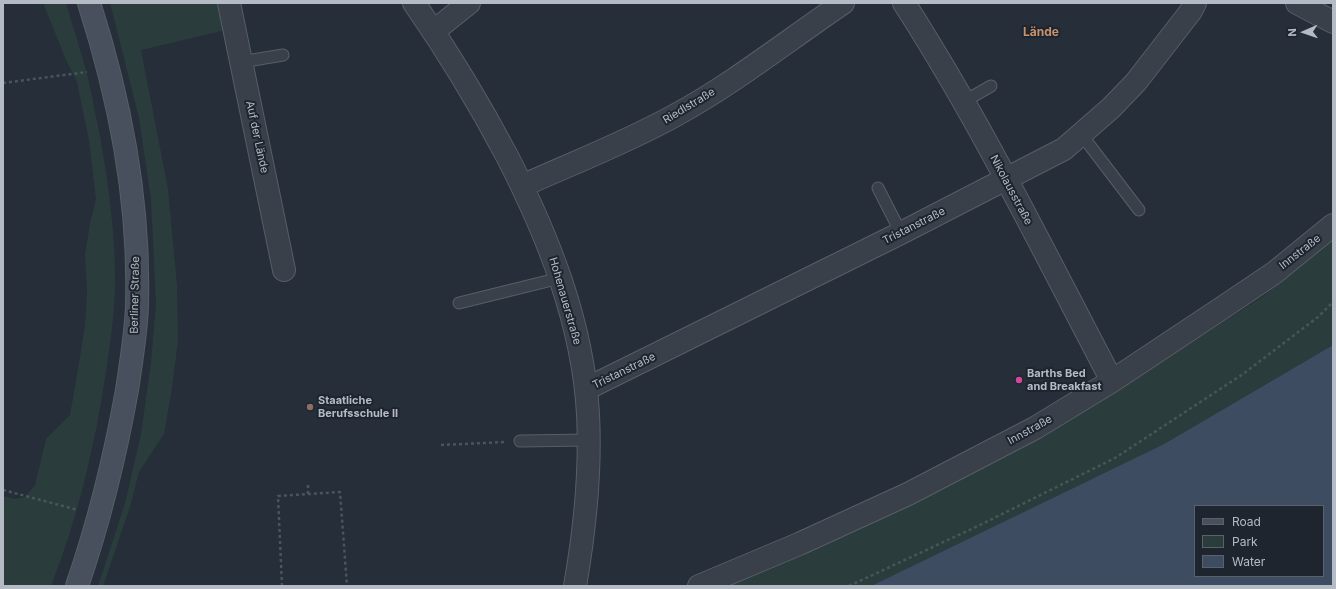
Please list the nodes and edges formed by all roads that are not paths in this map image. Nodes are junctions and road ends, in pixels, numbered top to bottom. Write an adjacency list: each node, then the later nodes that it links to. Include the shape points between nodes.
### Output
1 (89, 3): 29 (main road, Berliner Straße, via 118,114 129,175 136,232 137,306 134,340 113,460 100,514)
2 (229, 3): 12 (street, Auf der Lände)
3 (414, 3): 10 (street, Hohenauerstraße)
4 (469, 3): 10 (street)
5 (843, 3): 17 (street, Riedlstraße, via 675,116)
6 (904, 3): 14 (street, Nikolausstraße)
7 (1195, 3): 15 (street, Tristanstraße, via 1136,82)
8 (1297, 3): 9 (street)
9 (1333, 22)
10 (434, 31): 17 (street, Hohenauerstraße, via 485,114)
11 (283, 55): 12 (lane)
12 (242, 62): 22 (street, Auf der Lände)
13 (991, 86): 14 (lane)
14 (963, 102): 16 (street, Nikolausstraße)
15 (1081, 134): 16 (street, Tristanstraße, via 1064,149); 19 (lane)
16 (1005, 179): 21 (street, Tristanstraße); 25 (street, Nikolausstraße)
17 (522, 186): 23 (street, Hohenauerstraße)
18 (878, 188): 21 (lane)
19 (1139, 210)
20 (1333, 225): 25 (street, Innstraße, via 1274,273)
21 (901, 233): 26 (street, Tristanstraße)
22 (284, 270)
23 (560, 278): 24 (lane); 26 (street, Hohenauerstraße, via 570,310)
24 (459, 303)
25 (1112, 381): 31 (street, Innstraße, via 1034,428 908,494 800,544)
26 (586, 390): 27 (street, Hohenauerstraße)
27 (589, 440): 28 (lane); 30 (street, Hohenauerstraße, via 588,489)
28 (520, 441)
29 (77, 586)
30 (575, 586)
31 (699, 586)

